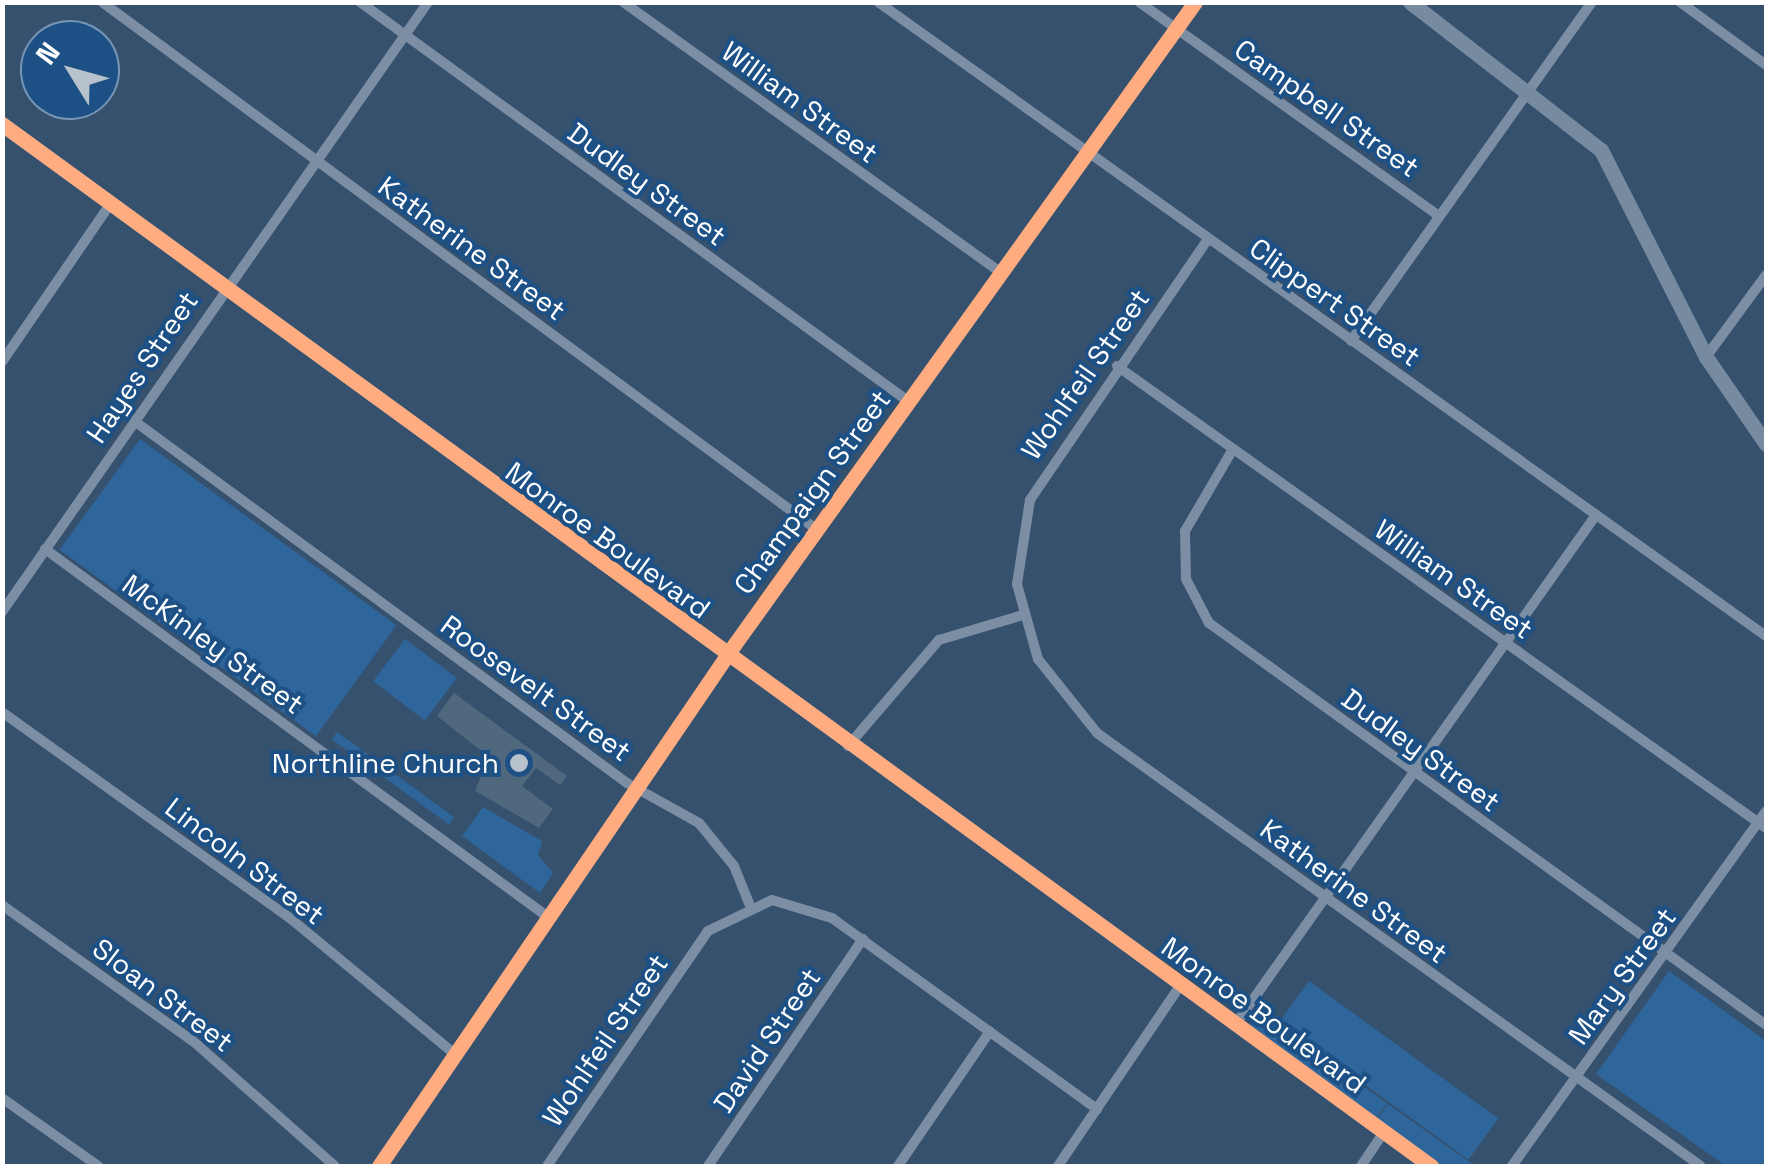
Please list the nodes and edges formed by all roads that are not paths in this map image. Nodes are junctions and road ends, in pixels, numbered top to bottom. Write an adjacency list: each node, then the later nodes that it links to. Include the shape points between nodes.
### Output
1 (102, 2): 17 (street, Katherine Street)
2 (360, 2): 12 (street, Dudley Street)
3 (428, 2): 12 (street, Hayes Street)
4 (623, 2): 21 (street, William Street)
5 (878, 2): 16 (street, Clippert Street)
6 (1139, 2): 11 (street, Campbell Street)
7 (1195, 2): 11 (street, Champaign Street)
8 (1410, 2): 14 (street)
9 (1592, 2): 14 (street)
10 (1680, 2): 13 (street)
11 (1176, 29): 16 (street, Champaign Street); 19 (street, Campbell Street)
12 (404, 35): 17 (street, Hayes Street); 28 (street, Dudley Street)
13 (1766, 65)
14 (1531, 89): 19 (street); 25 (street, via 1610,164)
15 (2, 124): 18 (street, Monroe Boulevard)
16 (1087, 152): 20 (street, Clippert Street); 21 (street, Champaign Street)
17 (314, 160): 23 (street, Hayes Street); 33 (street, Katherine Street)
18 (111, 203): 23 (street, Monroe Boulevard); 26 (street)
19 (1439, 216): 24 (street)
20 (1208, 239): 24 (street, Clippert Street); 27 (street, Wohlfeil Street)
21 (1000, 272): 28 (street, Champaign Street)
22 (1766, 275): 25 (street)
23 (224, 288): 29 (street, Hayes Street); 39 (street, Monroe Boulevard)
24 (1351, 340): 32 (street, Clippert Street)
25 (1706, 357): 30 (street)
26 (2, 362)
27 (1117, 366): 31 (street, William Street); 36 (street, Wohlfeil Street, via 1030,500 1018,558)
28 (908, 401): 33 (street, Champaign Street)
29 (134, 420): 34 (street, Hayes Street); 43 (street, Roosevelt Street)
30 (1766, 444)
31 (1233, 449): 38 (street, William Street); 42 (street, Dudley Street, via 1185,531 1184,569 1197,606 1224,638)
32 (1596, 515): 37 (street, Clippert Street); 38 (street)
33 (816, 529): 39 (street, Champaign Street)
34 (45, 549): 35 (street, Hayes Street); 49 (street, McKinley Street)
35 (2, 612)
36 (1023, 615): 41 (street, via 939,640); 46 (street, Katherine Street, via 1038,659 1080,717)
37 (1766, 636)
38 (1506, 644): 42 (street); 45 (street, William Street)
39 (725, 657): 41 (street, Monroe Boulevard); 43 (street, Champaign Street)
40 (2, 712): 56 (street, Lincoln Street, via 291,919)
41 (848, 746): 52 (street, Monroe Boulevard)
42 (1414, 773): 46 (street); 51 (street, Dudley Street)
43 (638, 786): 47 (street, Roosevelt Street, via 719,843); 49 (street, Champaign Street)
44 (1766, 811): 45 (street, Mary Street)
45 (1762, 825): 51 (street, Mary Street)
46 (1325, 897): 53 (street); 57 (street, Katherine Street)
47 (749, 903): 50 (street, via 810,906); 64 (street, Wohlfeil Street, via 704,934)
48 (2, 905): 62 (street, Sloan Street, via 193,1041)
49 (548, 917): 56 (street, Champaign Street)
50 (863, 940): 55 (street); 65 (street, David Street)
51 (1666, 953): 54 (street, Dudley Street); 57 (street, Mary Street)
52 (1180, 986): 53 (street, Monroe Boulevard); 59 (street)
53 (1234, 1025): 60 (street, Monroe Boulevard)
54 (1766, 1025)
55 (990, 1031): 59 (street); 66 (street)
56 (455, 1054): 63 (street, Champaign Street)
57 (1577, 1077): 70 (street, Mary Street); 71 (street, Katherine Street)
58 (2, 1098): 61 (street)
59 (1098, 1108): 67 (street)
60 (1384, 1132): 68 (street); 69 (street, Monroe Boulevard)
61 (98, 1166)
62 (335, 1166)
63 (379, 1166)
64 (546, 1166)
65 (708, 1166)
66 (898, 1166)
67 (1058, 1166)
68 (1360, 1166)
69 (1431, 1166)
70 (1512, 1166)
71 (1702, 1166)

